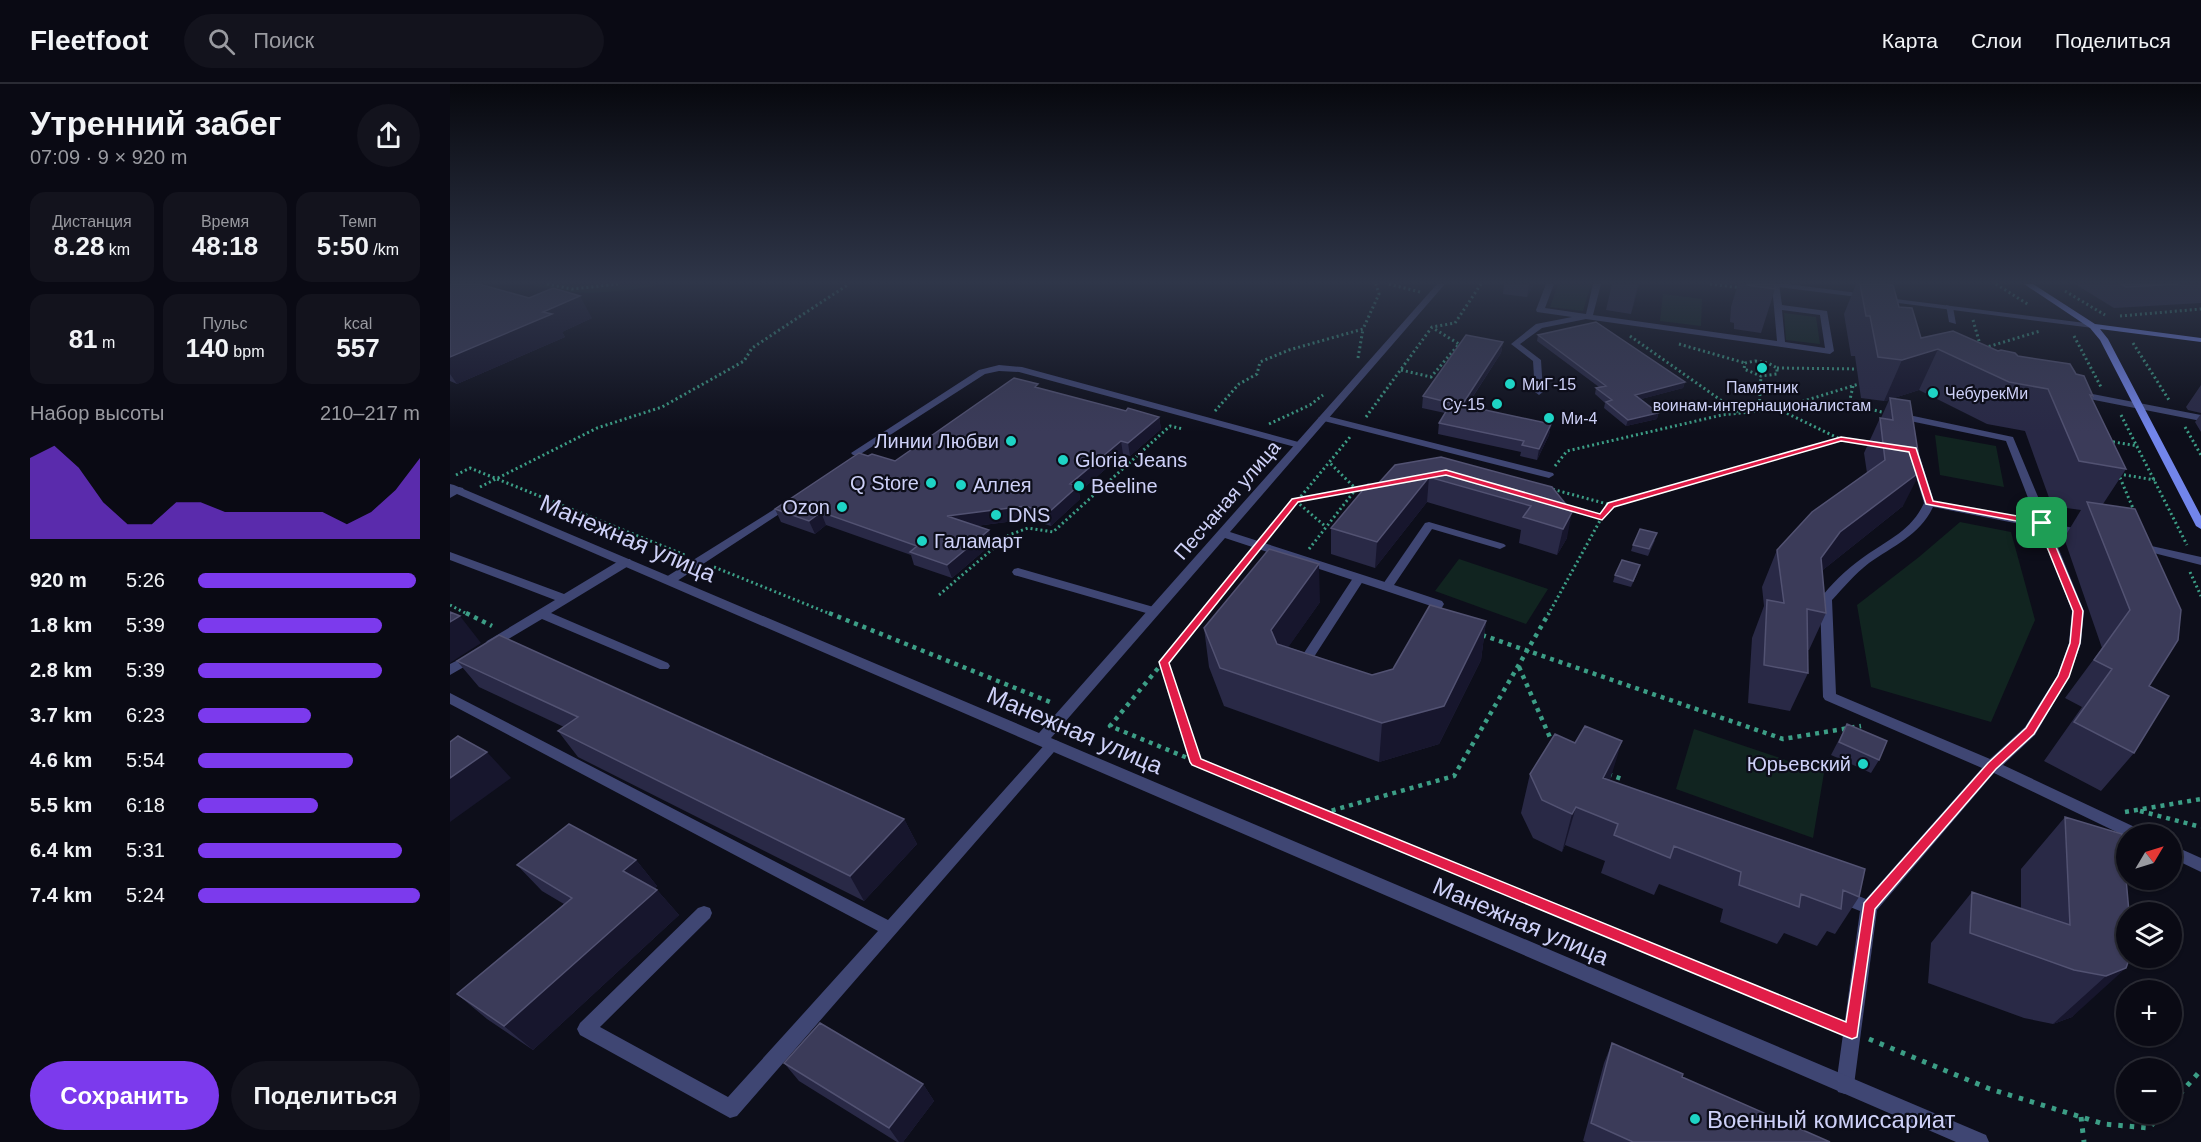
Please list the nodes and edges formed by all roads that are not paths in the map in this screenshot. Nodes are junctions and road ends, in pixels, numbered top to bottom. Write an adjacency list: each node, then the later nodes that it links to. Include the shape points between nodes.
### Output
1 (1398, 333): 13 (street, Песчаная улица)
2 (1529, 333): 10 (street, via 1515,344 1537,360)
3 (1708, 333): 9 (street)
4 (1780, 333): 9 (street)
5 (1827, 333): 9 (street, via 1830,351)
6 (2099, 333): 12 (street)
7 (2150, 333): 8 (street)
8 (2201, 340)
9 (1781, 345)
10 (1539, 392)
11 (2066, 392): 12 (street)
12 (2140, 406): 14 (street); 22 (street)
13 (1323, 418): 15 (street, Песчаная улица); 17 (street)
14 (2201, 418)
15 (1299, 445): 16 (street, via 1019,369 999,368 982,372); 23 (street, Песчаная улица)
16 (856, 453)
17 (1549, 475)
18 (455, 489): 29 (street, Манежная улица)
19 (789, 502): 32 (street)
20 (1929, 502): 21 (street); 21 (street, via 1905,417 2010,439); 43 (street, via 1924,518 1891,546 1856,567 1826,599 1830,697)
21 (2042, 523): 24 (street); 43 (street, via 2078,611 2075,643 2063,677 2030,731)
22 (2201, 526)
23 (1222, 533): 31 (street); 35 (street, Песчаная улица)
24 (2098, 536)
25 (2131, 544): 28 (street)
26 (1500, 546): 33 (street, via 1429,525)
27 (450, 555): 34 (street)
28 (2196, 559)
29 (626, 562): 32 (street, Манежная улица); 34 (street)
30 (1018, 572): 35 (street)
31 (1359, 578): 33 (street); 40 (street, via 1304,663)
32 (670, 580): 42 (street, Манежная улица)
33 (1387, 587): 37 (street, via 1438,604)
34 (565, 599): 36 (street)
35 (1154, 611): 42 (street, Песчаная улица)
36 (542, 614): 38 (street); 39 (street)
37 (1419, 636)
38 (664, 666)
39 (450, 670)
40 (1324, 670)
41 (450, 698): 50 (street)
42 (1047, 742): 50 (street, Песчаная улица); 51 (street, Манежная улица)
43 (1992, 766): 44 (street); 48 (street)
44 (2116, 825)
45 (2182, 856): 46 (street)
46 (2201, 865)
47 (1826, 890): 48 (street)
48 (1869, 907): 51 (street)
49 (704, 913): 50 (street, Песчаная улица, via 586,1029 730,1109)
50 (890, 929)
51 (1845, 1085): 52 (street, Манежная улица)
52 (1979, 1142)

